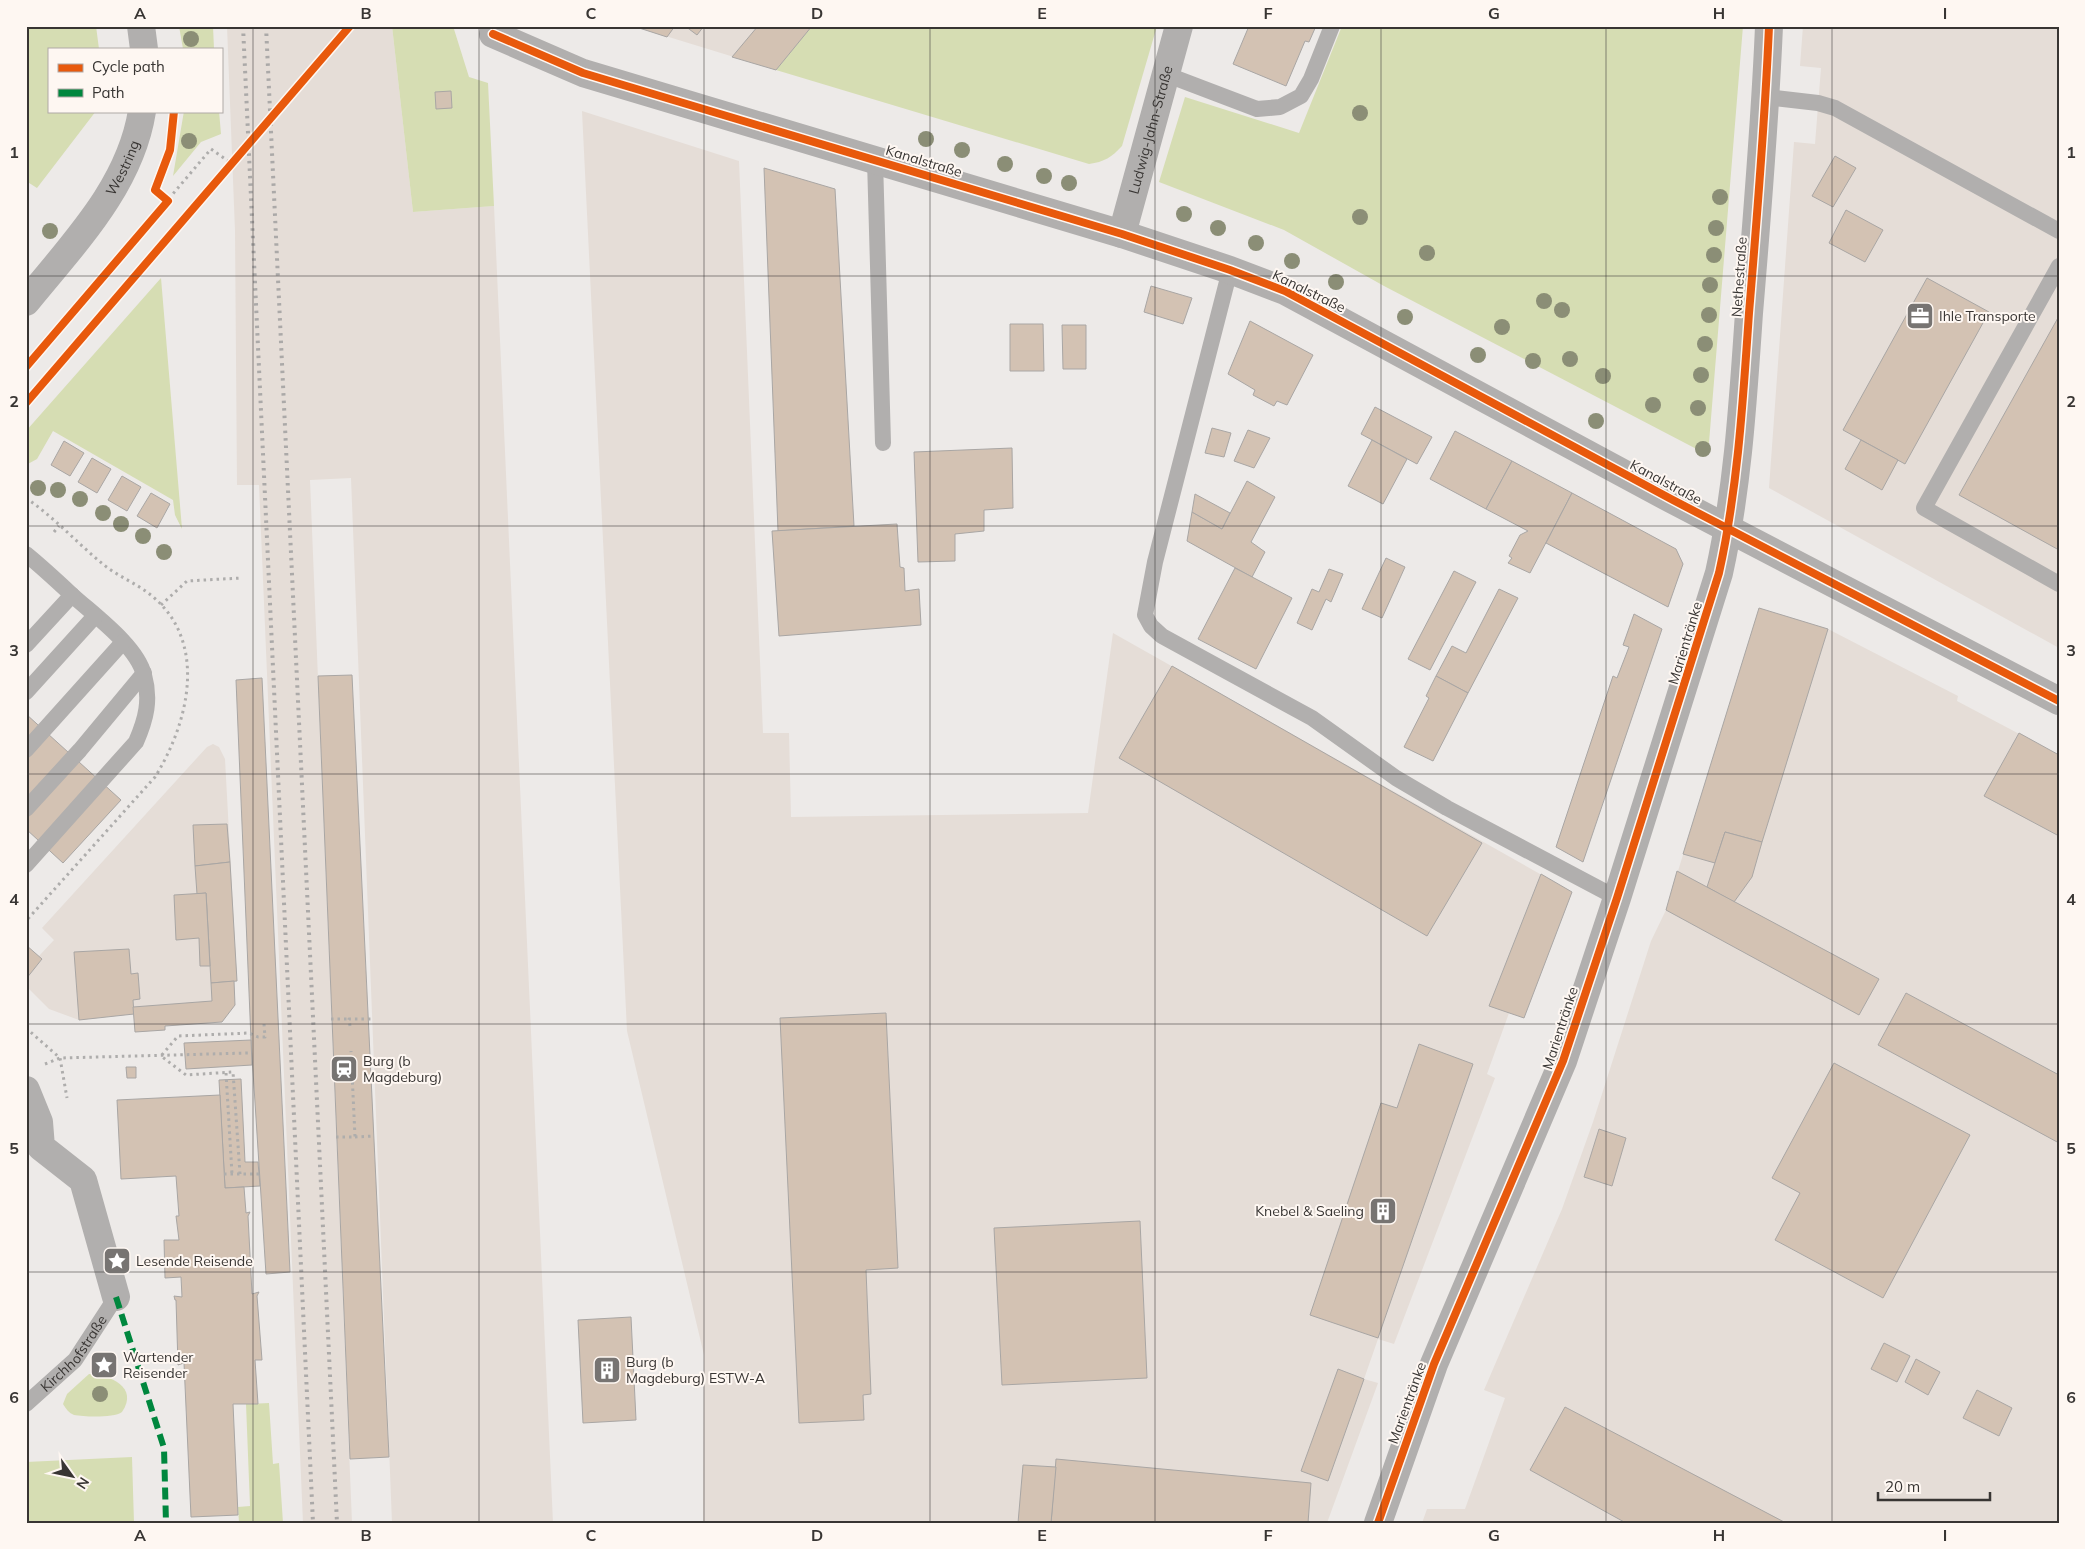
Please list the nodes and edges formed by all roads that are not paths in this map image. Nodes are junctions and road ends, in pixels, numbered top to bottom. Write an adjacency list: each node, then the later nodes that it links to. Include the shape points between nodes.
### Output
1 (141, 26): 6 (street)
2 (1179, 26): 7 (street, Ludwig-Jahn-Straße)
3 (1332, 26): 7 (lane, via 1301,96 1280,107 1257,109)
4 (1769, 26): 8 (street, Nethestraße)
5 (493, 34): 10 (street, Kanalstraße, via 583,73)
6 (144, 48)
7 (1165, 74): 12 (street, Ludwig-Jahn-Straße)
8 (1766, 97): 11 (lane, via 1835,108); 17 (street, Nethestraße, via 1738,454)
9 (142, 112): 15 (street, Westring, via 124,168 93,218)
10 (875, 160): 12 (street, Kanalstraße); 16 (lane)
11 (2059, 232)
12 (1122, 234): 14 (street, Kanalstraße)
13 (2059, 266): 19 (lane, via 1924,508)
14 (1230, 270): 17 (street, Kanalstraße, via 1285,291); 30 (lane, via 1155,562 1145,615 1162,636 1312,718 1396,778)
15 (26, 302)
16 (883, 443)
17 (1729, 529): 26 (street, Kanalstraße); 30 (street, Marientränke, via 1710,606)
18 (26, 554): 20 (lane)
19 (2059, 584)
20 (72, 595): 21 (lane); 23 (lane)
21 (95, 616): 22 (lane); 25 (lane)
22 (122, 642): 24 (lane); 27 (lane)
23 (26, 646)
24 (144, 674): 28 (lane); 29 (lane, via 145,720 136,742)
25 (26, 692)
26 (2059, 701)
27 (26, 750)
28 (26, 809)
29 (26, 865)
30 (1617, 898): 34 (street, Marientränke, via 1563,1061 1434,1364)
31 (26, 1090): 32 (street, via 40,1122 41,1148 83,1180)
32 (116, 1297): 33 (lane, Kirchhofstraße, via 76,1360)
33 (26, 1404)
34 (1378, 1523)

